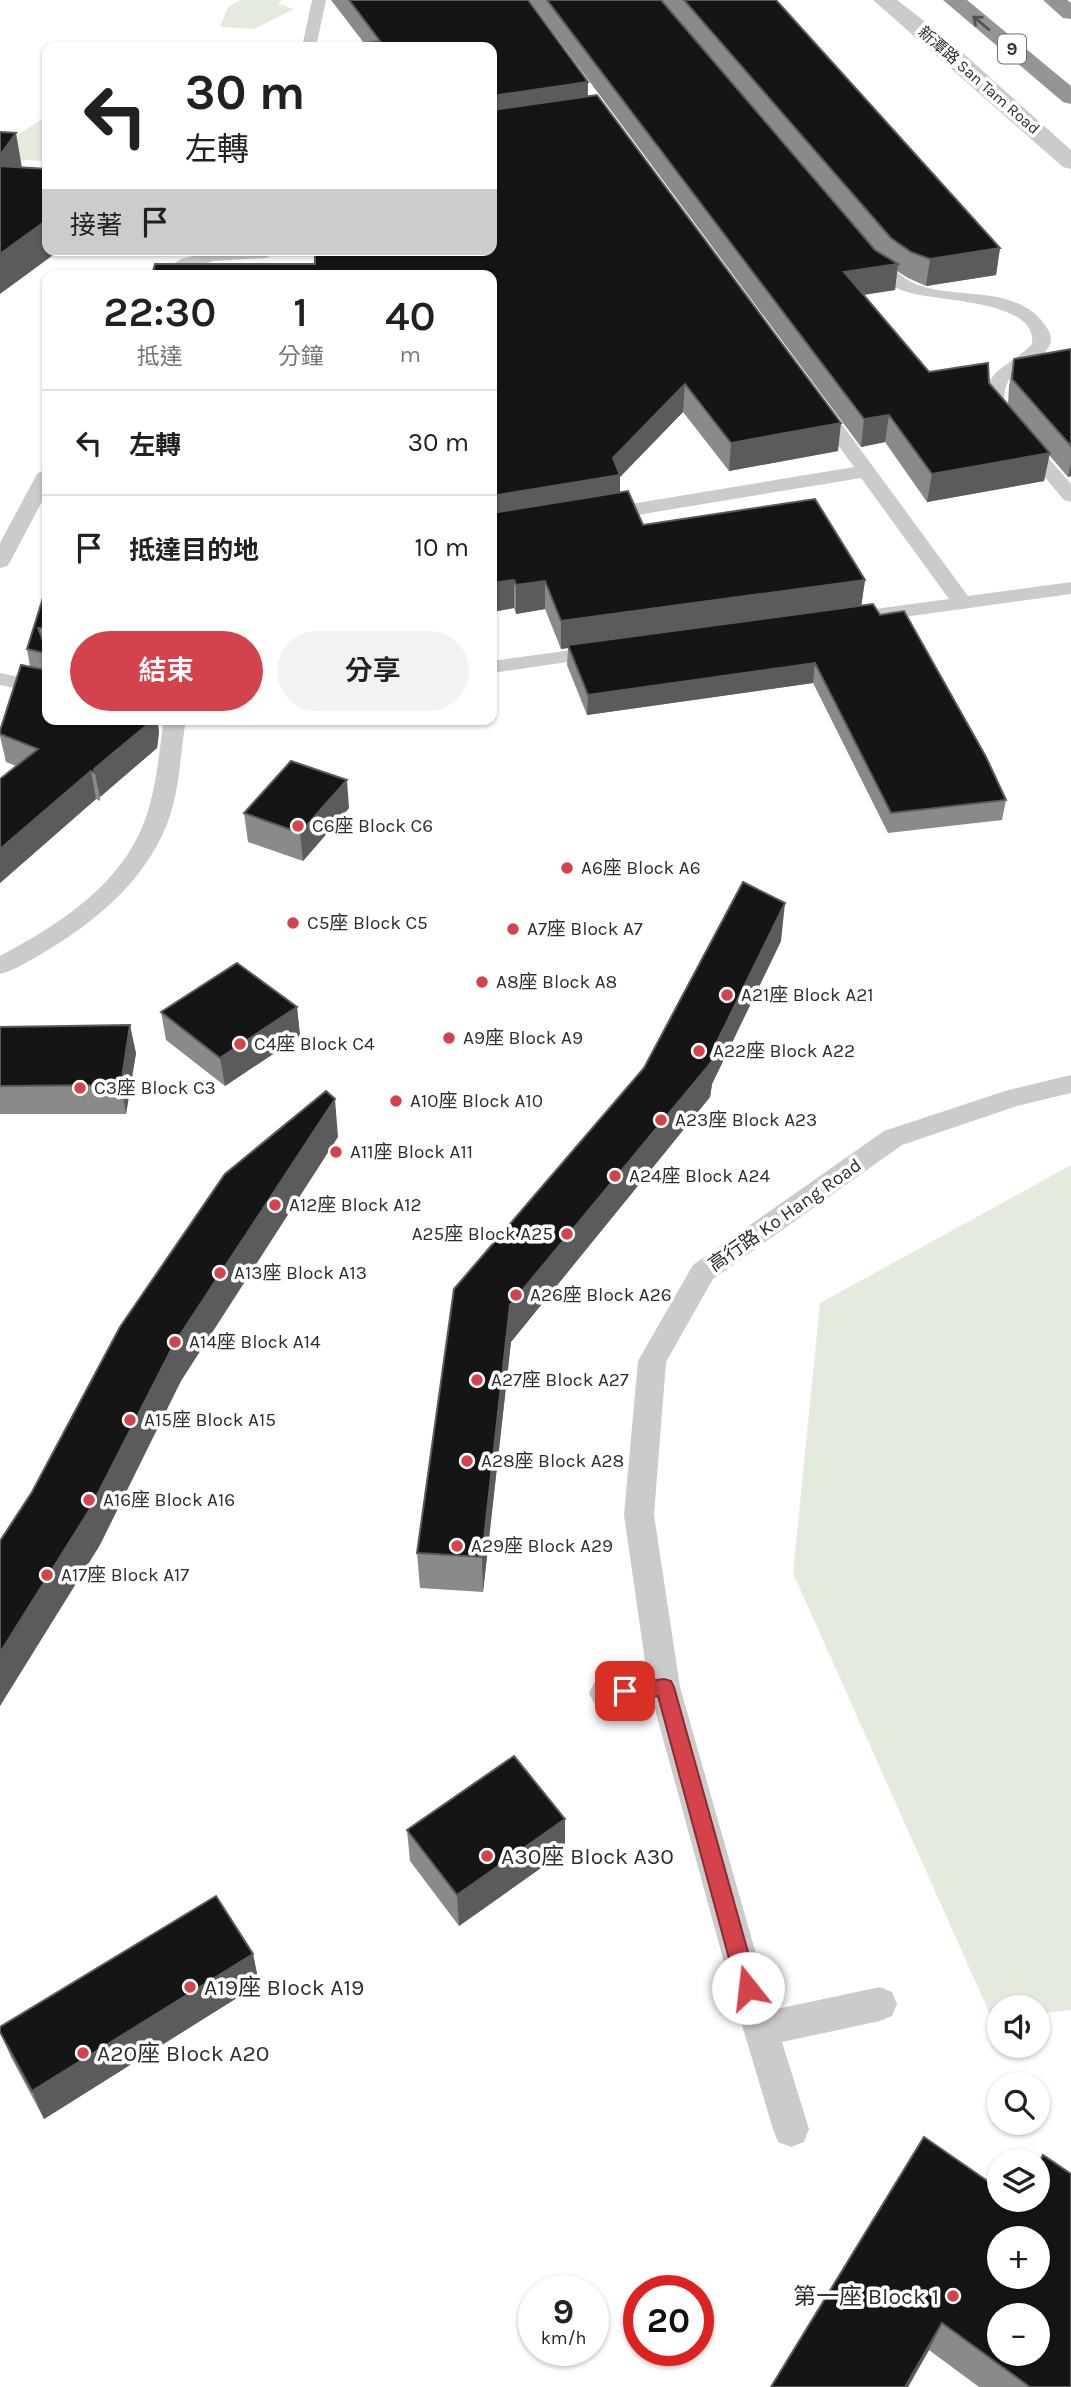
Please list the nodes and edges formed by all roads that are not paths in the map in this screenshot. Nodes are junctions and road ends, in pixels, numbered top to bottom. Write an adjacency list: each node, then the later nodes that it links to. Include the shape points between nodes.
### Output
1 (319, 0): 6 (lane)
2 (884, 0): 8 (street, 新潭路 San Tam Road, via 937,41)
3 (954, 0): 7 (highway, 9, one-way to 3)
4 (1054, 0): 5 (highway)
5 (1071, 13)
6 (310, 42)
7 (1071, 97)
8 (1071, 162)
9 (858, 245): 15 (lane, via 880,271 911,289 1004,305 1035,323 1041,345 996,380 992,399)
10 (226, 256): 11 (lane)
11 (173, 270)
12 (809, 393): 13 (lane)
13 (866, 471): 16 (lane); 19 (lane)
14 (42, 483): 17 (lane)
15 (1071, 496)
16 (585, 517)
17 (0, 562)
18 (1071, 588): 19 (lane)
19 (963, 604): 20 (lane)
20 (852, 619)
21 (616, 650): 22 (lane)
22 (497, 666)
23 (0, 679): 24 (lane)
24 (42, 688)
25 (174, 725): 26 (lane, via 156,824 139,856 115,888 81,918)
26 (0, 966)
27 (1071, 1084): 28 (lane, 高行路 Ko Hang Road, via 893,1138 703,1272 652,1362 639,1515)
28 (664, 1687): 29 (lane); 31 (lane, 高行路 Ko Hang Road)
29 (605, 1693)
30 (880, 2004): 31 (lane)
31 (761, 2029): 32 (lane, 高行路 Ko Hang Road)
32 (791, 2129)

